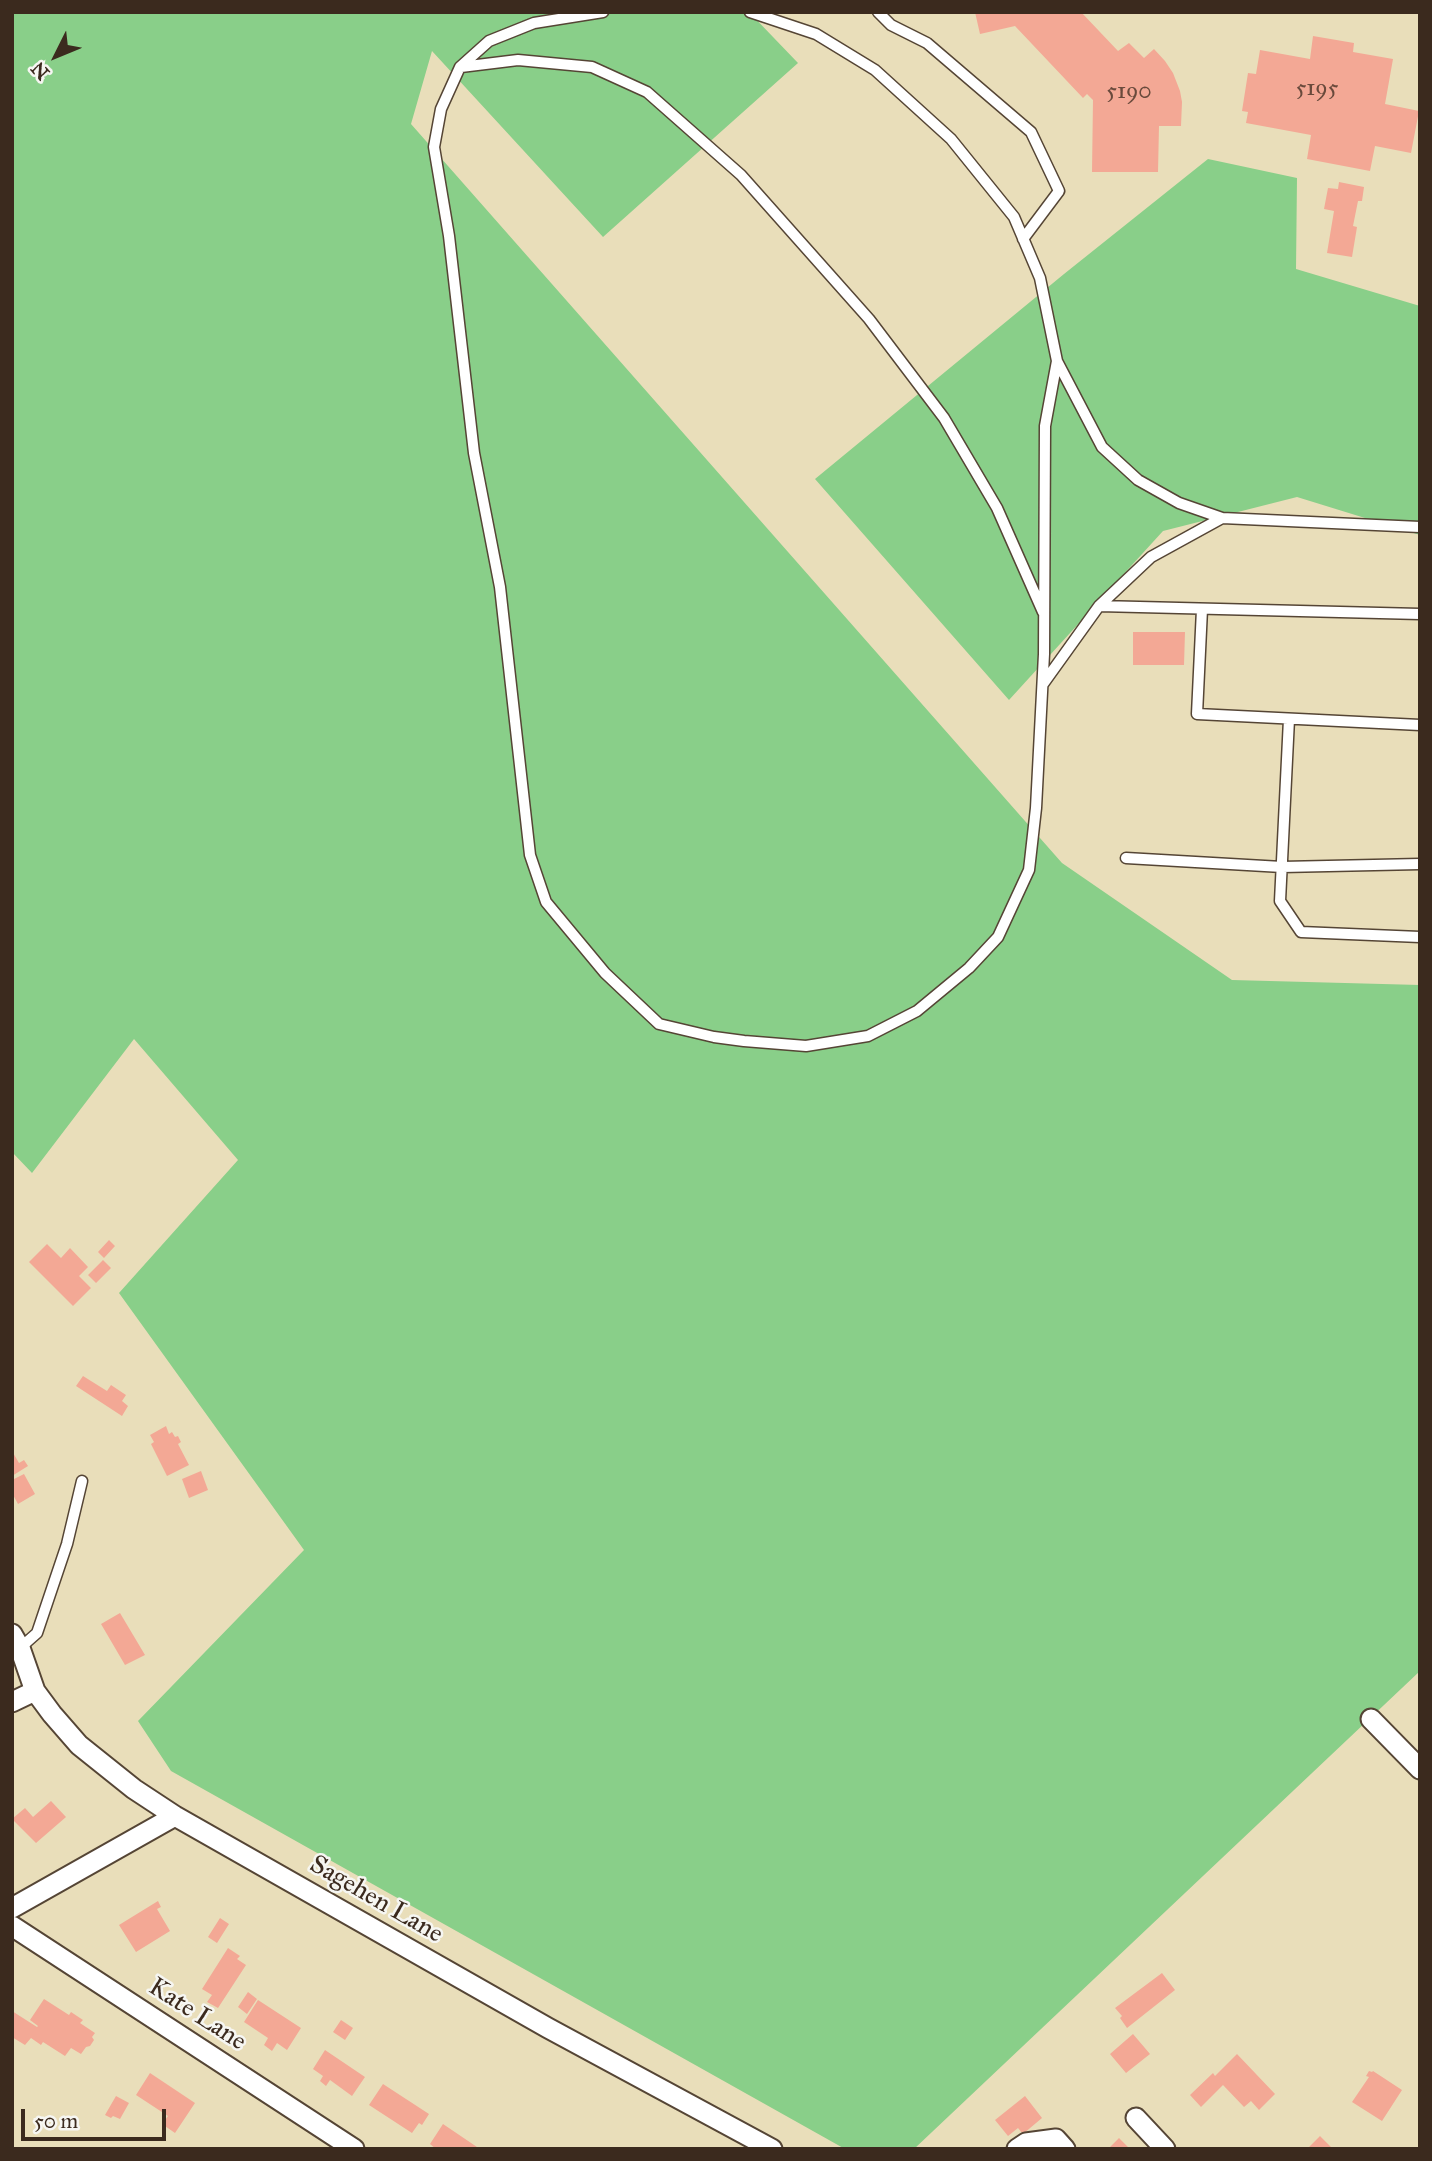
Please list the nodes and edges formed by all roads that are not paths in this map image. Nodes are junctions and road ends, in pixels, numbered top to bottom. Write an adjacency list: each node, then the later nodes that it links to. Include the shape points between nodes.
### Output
1 (603, 12): 4 (lane, via 534,23 489,41)
2 (752, 12): 5 (lane, via 816,34 875,70 951,139 1014,218)
3 (878, 12): 5 (lane, via 891,25 927,43 1031,132 1059,191)
4 (460, 67): 12 (lane, via 519,60 592,67 647,92 741,175 869,319 944,418 997,508); 13 (lane, via 441,109 434,147 474,453 500,587 530,855 546,902 605,973 659,1024 744,1041 806,1046 868,1036 917,1012 998,937 1029,870)
5 (1023, 239): 6 (lane, via 1040,278)
6 (1057, 361): 7 (lane, via 1102,447 1138,480 1179,503); 12 (lane, via 1045,426)
7 (1222, 518): 8 (lane); 9 (lane, via 1151,557)
8 (1420, 527)
9 (1099, 606): 10 (lane); 13 (lane)
10 (1202, 609): 11 (lane); 14 (lane, via 1197,714)
11 (1420, 614)
12 (1044, 616): 13 (lane)
13 (1042, 685)
14 (1289, 719): 15 (lane); 18 (lane)
15 (1420, 725)
16 (1126, 858): 18 (lane)
17 (1420, 864): 18 (lane)
18 (1282, 867): 19 (lane, via 1280,901 1301,932)
19 (1420, 937)
20 (82, 1481): 21 (lane, via 67,1544 37,1633)
21 (16, 1641): 22 (street, Sagehen Lane)
22 (35, 1691): 23 (street); 26 (street, Sagehen Lane, via 79,1745)
23 (12, 1702)
24 (1371, 1719): 25 (street)
25 (1420, 1769)
26 (175, 1816): 27 (street); 31 (street, Sagehen Lane)
27 (12, 1908)
28 (12, 1926): 30 (street, Kate Lane)
29 (1136, 2118): 34 (street)
30 (354, 2149)
31 (772, 2149)
32 (1017, 2149): 33 (street, via 1026,2143 1056,2139)
33 (1065, 2149)
34 (1166, 2149)

